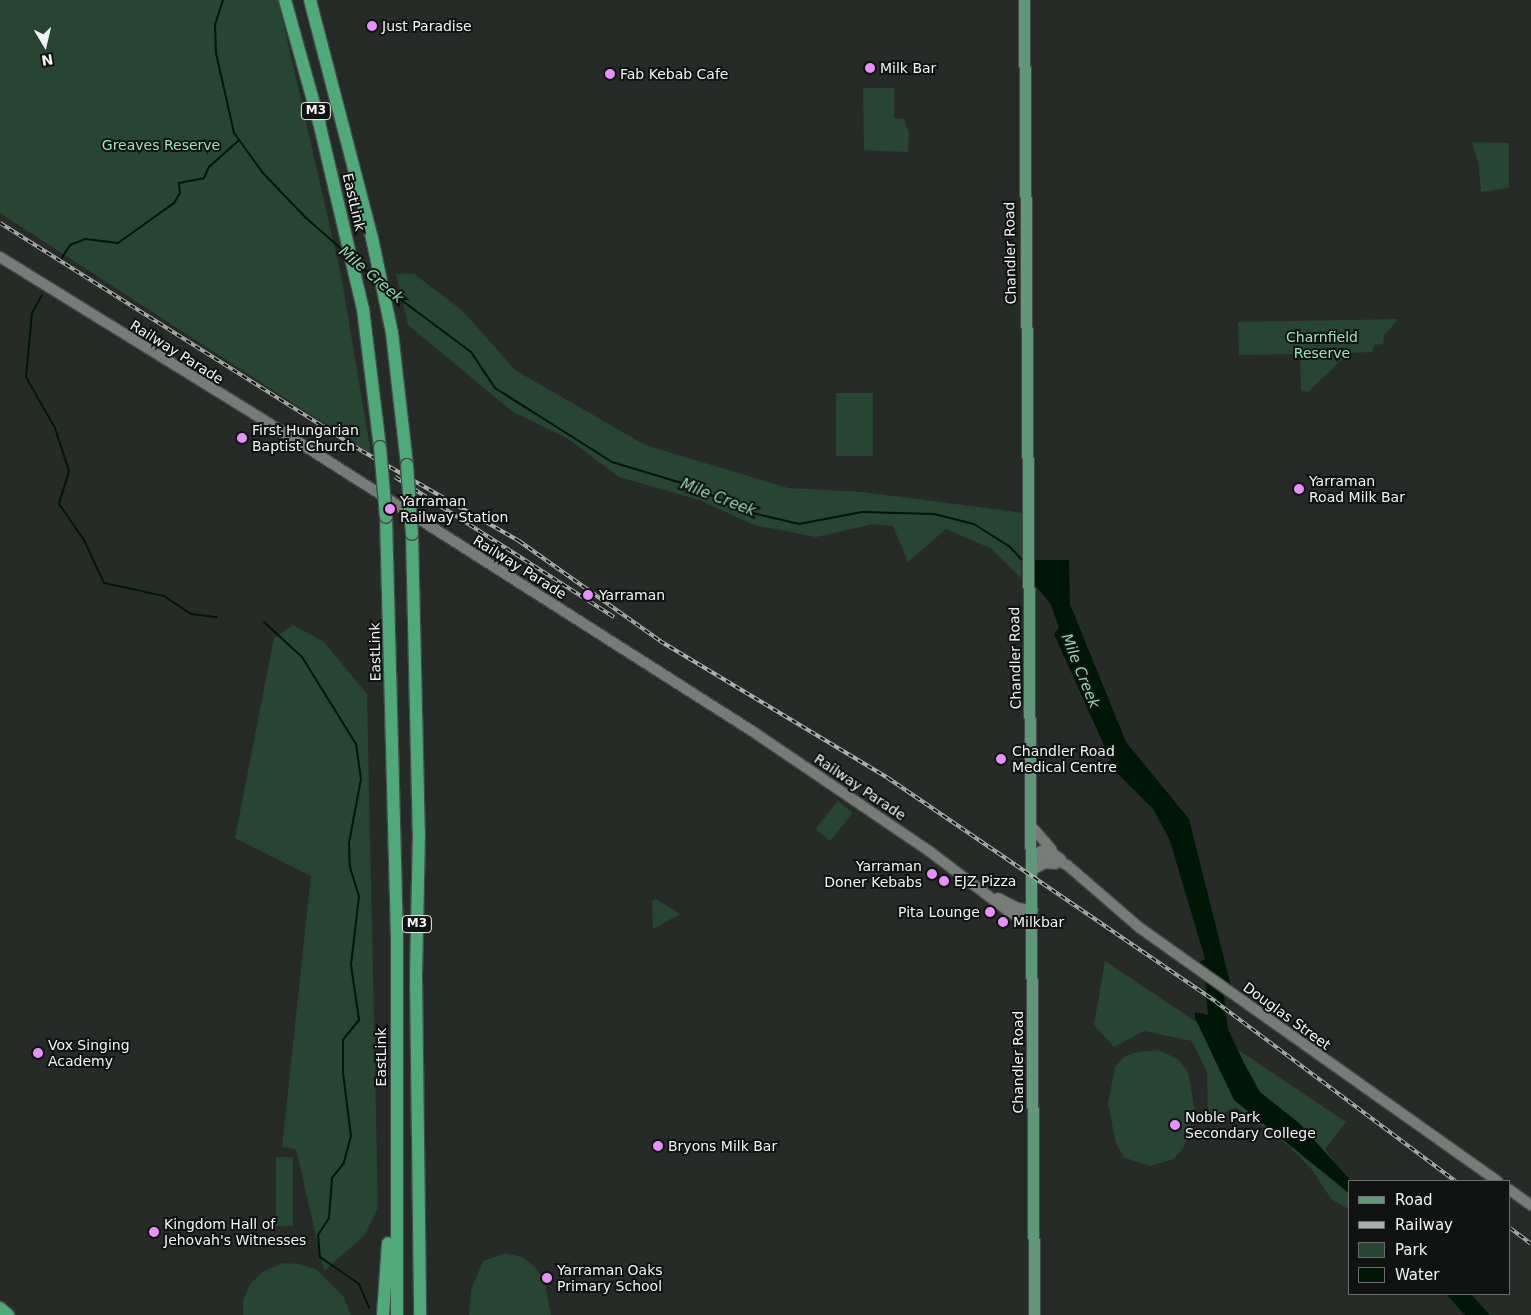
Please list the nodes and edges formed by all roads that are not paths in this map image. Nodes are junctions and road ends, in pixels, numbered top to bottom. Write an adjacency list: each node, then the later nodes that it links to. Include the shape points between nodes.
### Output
1 (285, 0): 14 (highway, EastLink / M3, bridge, via 344,223 363,309 380,448 386,517 397,935)
2 (310, 0): 19 (highway, EastLink / M3, bridge, via 372,238 392,333 407,465 412,534 419,832 416,986)
3 (1024, 0): 5 (main road, Chandler Road)
4 (0, 257): 10 (main road, Railway Parade, via 270,424 752,731 992,896)
5 (1032, 826): 6 (main road, Douglas Street); 7 (main road, Chandler Road)
6 (1056, 854): 7 (main road, via 1044,849); 8 (main road, Douglas Street)
7 (1032, 855): 8 (main road, Douglas Street, via 1050,858); 9 (main road, Chandler Road)
8 (1068, 867): 9 (main road, via 1050,863); 11 (main road, Douglas Street, via 1140,928)
9 (1032, 870): 10 (main road, Chandler Road)
10 (1033, 915): 20 (main road, Chandler Road)
11 (1496, 1180)
12 (1511, 1191): 13 (main road)
13 (1531, 1205)
14 (395, 1219): 17 (highway, via 388,1242); 18 (highway, EastLink / M3)
15 (0, 1308): 16 (highway)
16 (8, 1315)
17 (383, 1315)
18 (397, 1315)
19 (420, 1315)
20 (1034, 1315)

